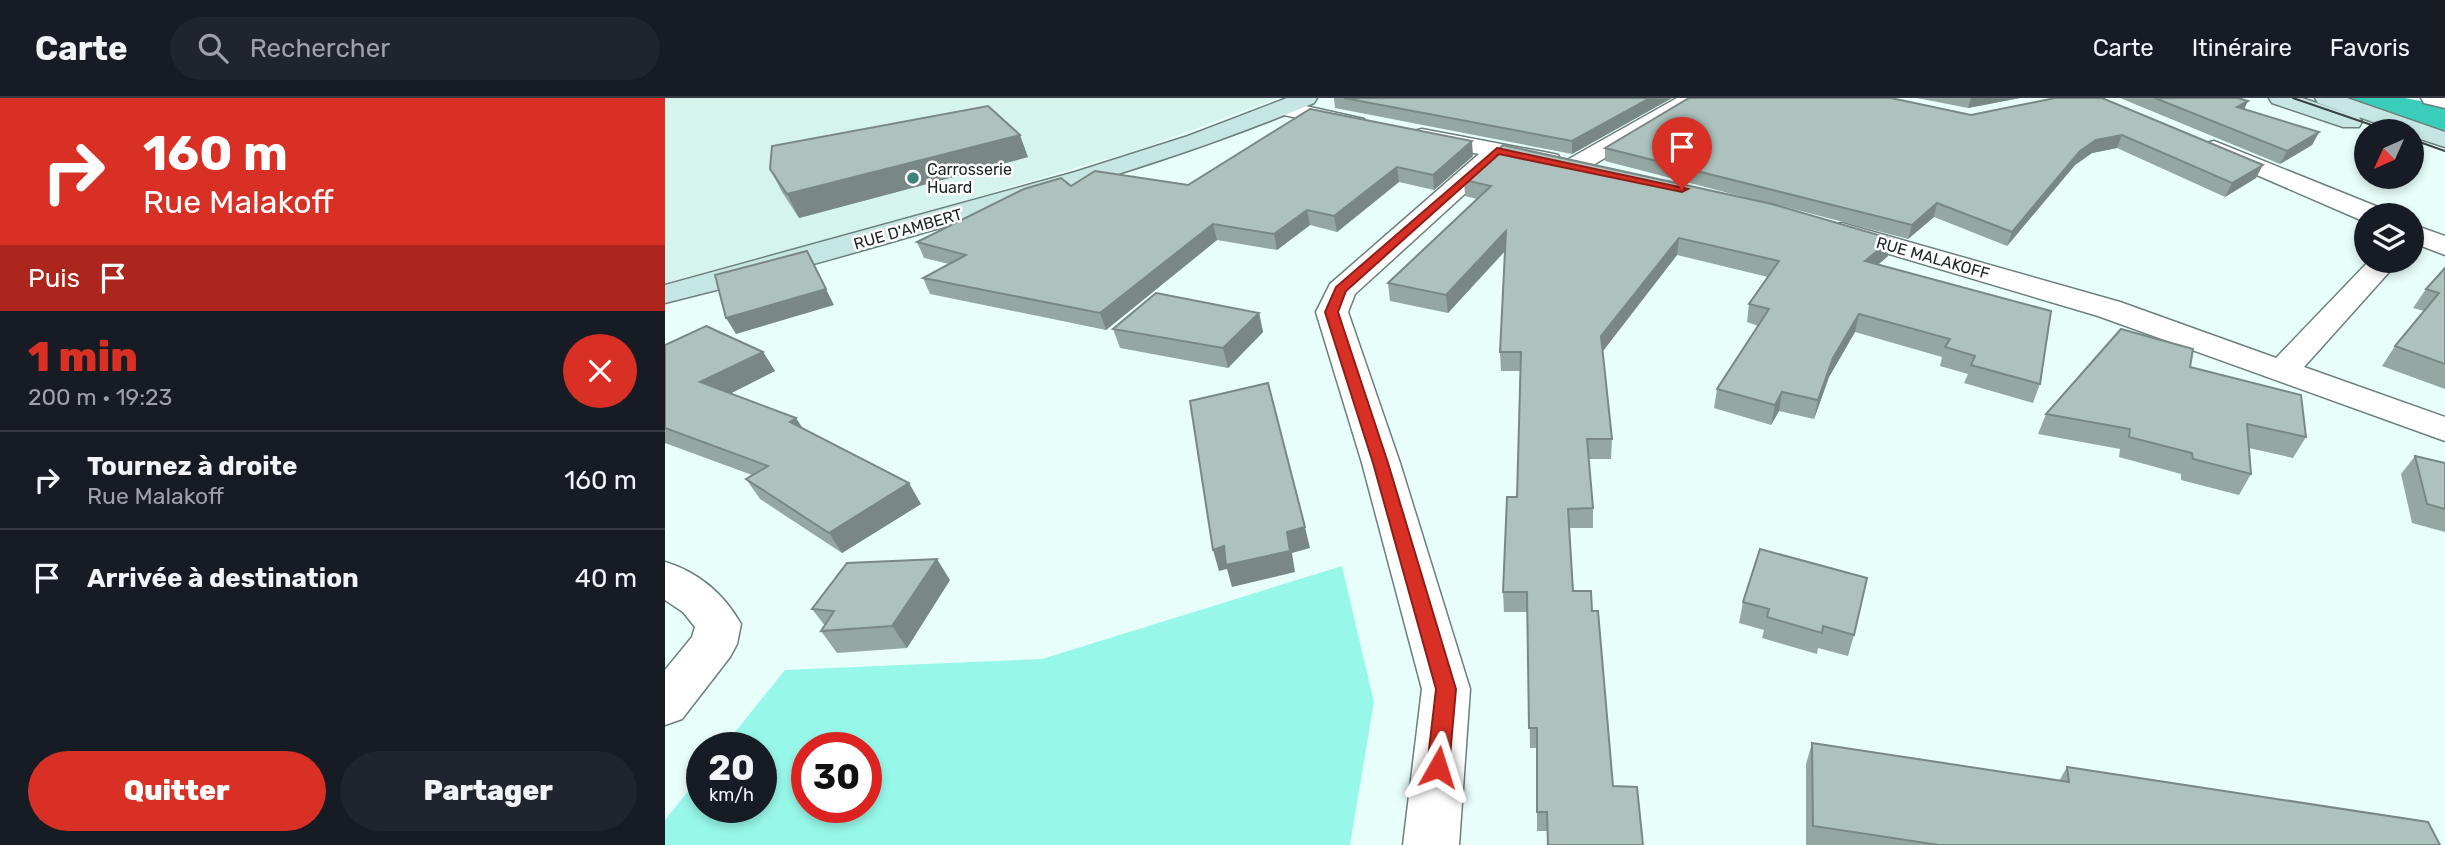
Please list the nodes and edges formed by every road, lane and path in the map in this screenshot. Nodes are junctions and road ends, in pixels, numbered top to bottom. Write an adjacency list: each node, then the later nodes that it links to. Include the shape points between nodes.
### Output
1 (1693, 98): 13 (street)
2 (2280, 98): 7 (street)
3 (2326, 98): 8 (street)
4 (2432, 98): 5 (street)
5 (2445, 101)
6 (1295, 103): 11 (street, via 1390,130); 20 (street, RUE D'AMBERT, via 1076,180)
7 (2354, 124)
8 (2445, 140)
9 (2195, 141): 15 (street)
10 (2424, 149): 12 (street)
11 (1497, 151): 13 (street); 25 (street, via 1341,290 1332,312 1446,689)
12 (2445, 156)
13 (1576, 165): 14 (street)
14 (1618, 174)
15 (2354, 207)
16 (1818, 224): 21 (street, RUE MALAKOFF, via 2109,309)
17 (2424, 237): 18 (street)
18 (2445, 246)
19 (2374, 273): 21 (street)
20 (665, 294)
21 (2283, 371): 22 (street, RUE MALAKOFF)
22 (2445, 430)
23 (665, 578): 24 (street, via 699,600 718,624 714,644)
24 (665, 705)
25 (1431, 845)

